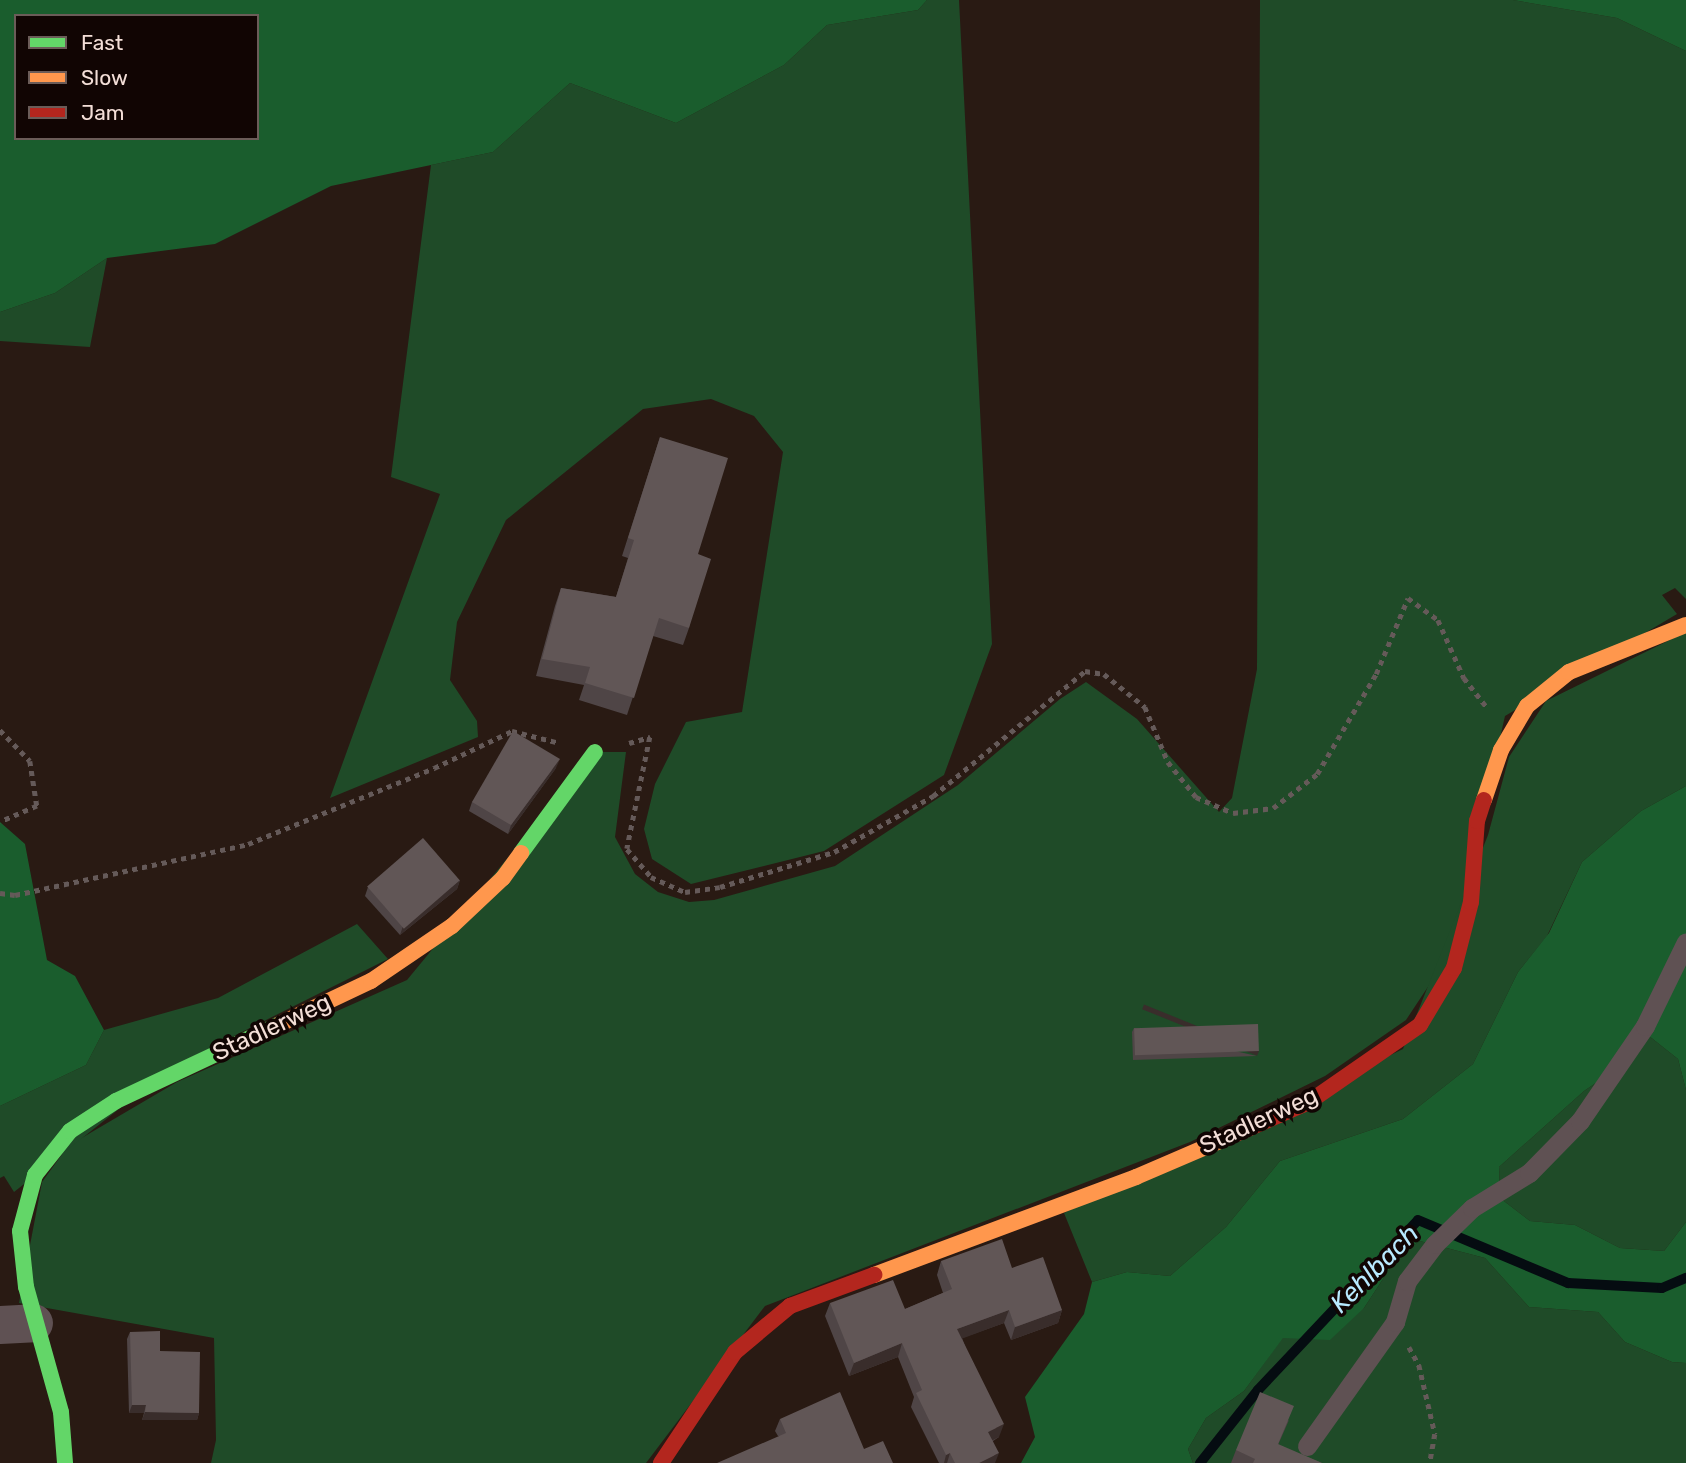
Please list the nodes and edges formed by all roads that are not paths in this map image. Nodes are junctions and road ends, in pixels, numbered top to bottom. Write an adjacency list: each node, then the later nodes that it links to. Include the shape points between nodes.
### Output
1 (1686, 625): 7 (street, Stadlerweg, via 1569,672 1527,706 1501,750 1477,821 1471,902 1454,968 1420,1026 1310,1102 1136,1177 790,1306 735,1352)
2 (595, 752): 4 (street, Stadlerweg, via 503,878 452,926 371,981 116,1101 70,1131 35,1175 20,1231)
3 (1682, 951): 5 (lane, via 1645,1026 1580,1121 1529,1173 1463,1216 1435,1244 1407,1281 1395,1322)
4 (17, 1324): 6 (street, Stadlerweg, via 61,1412)
5 (1307, 1446)
6 (65, 1463)
7 (661, 1463)

